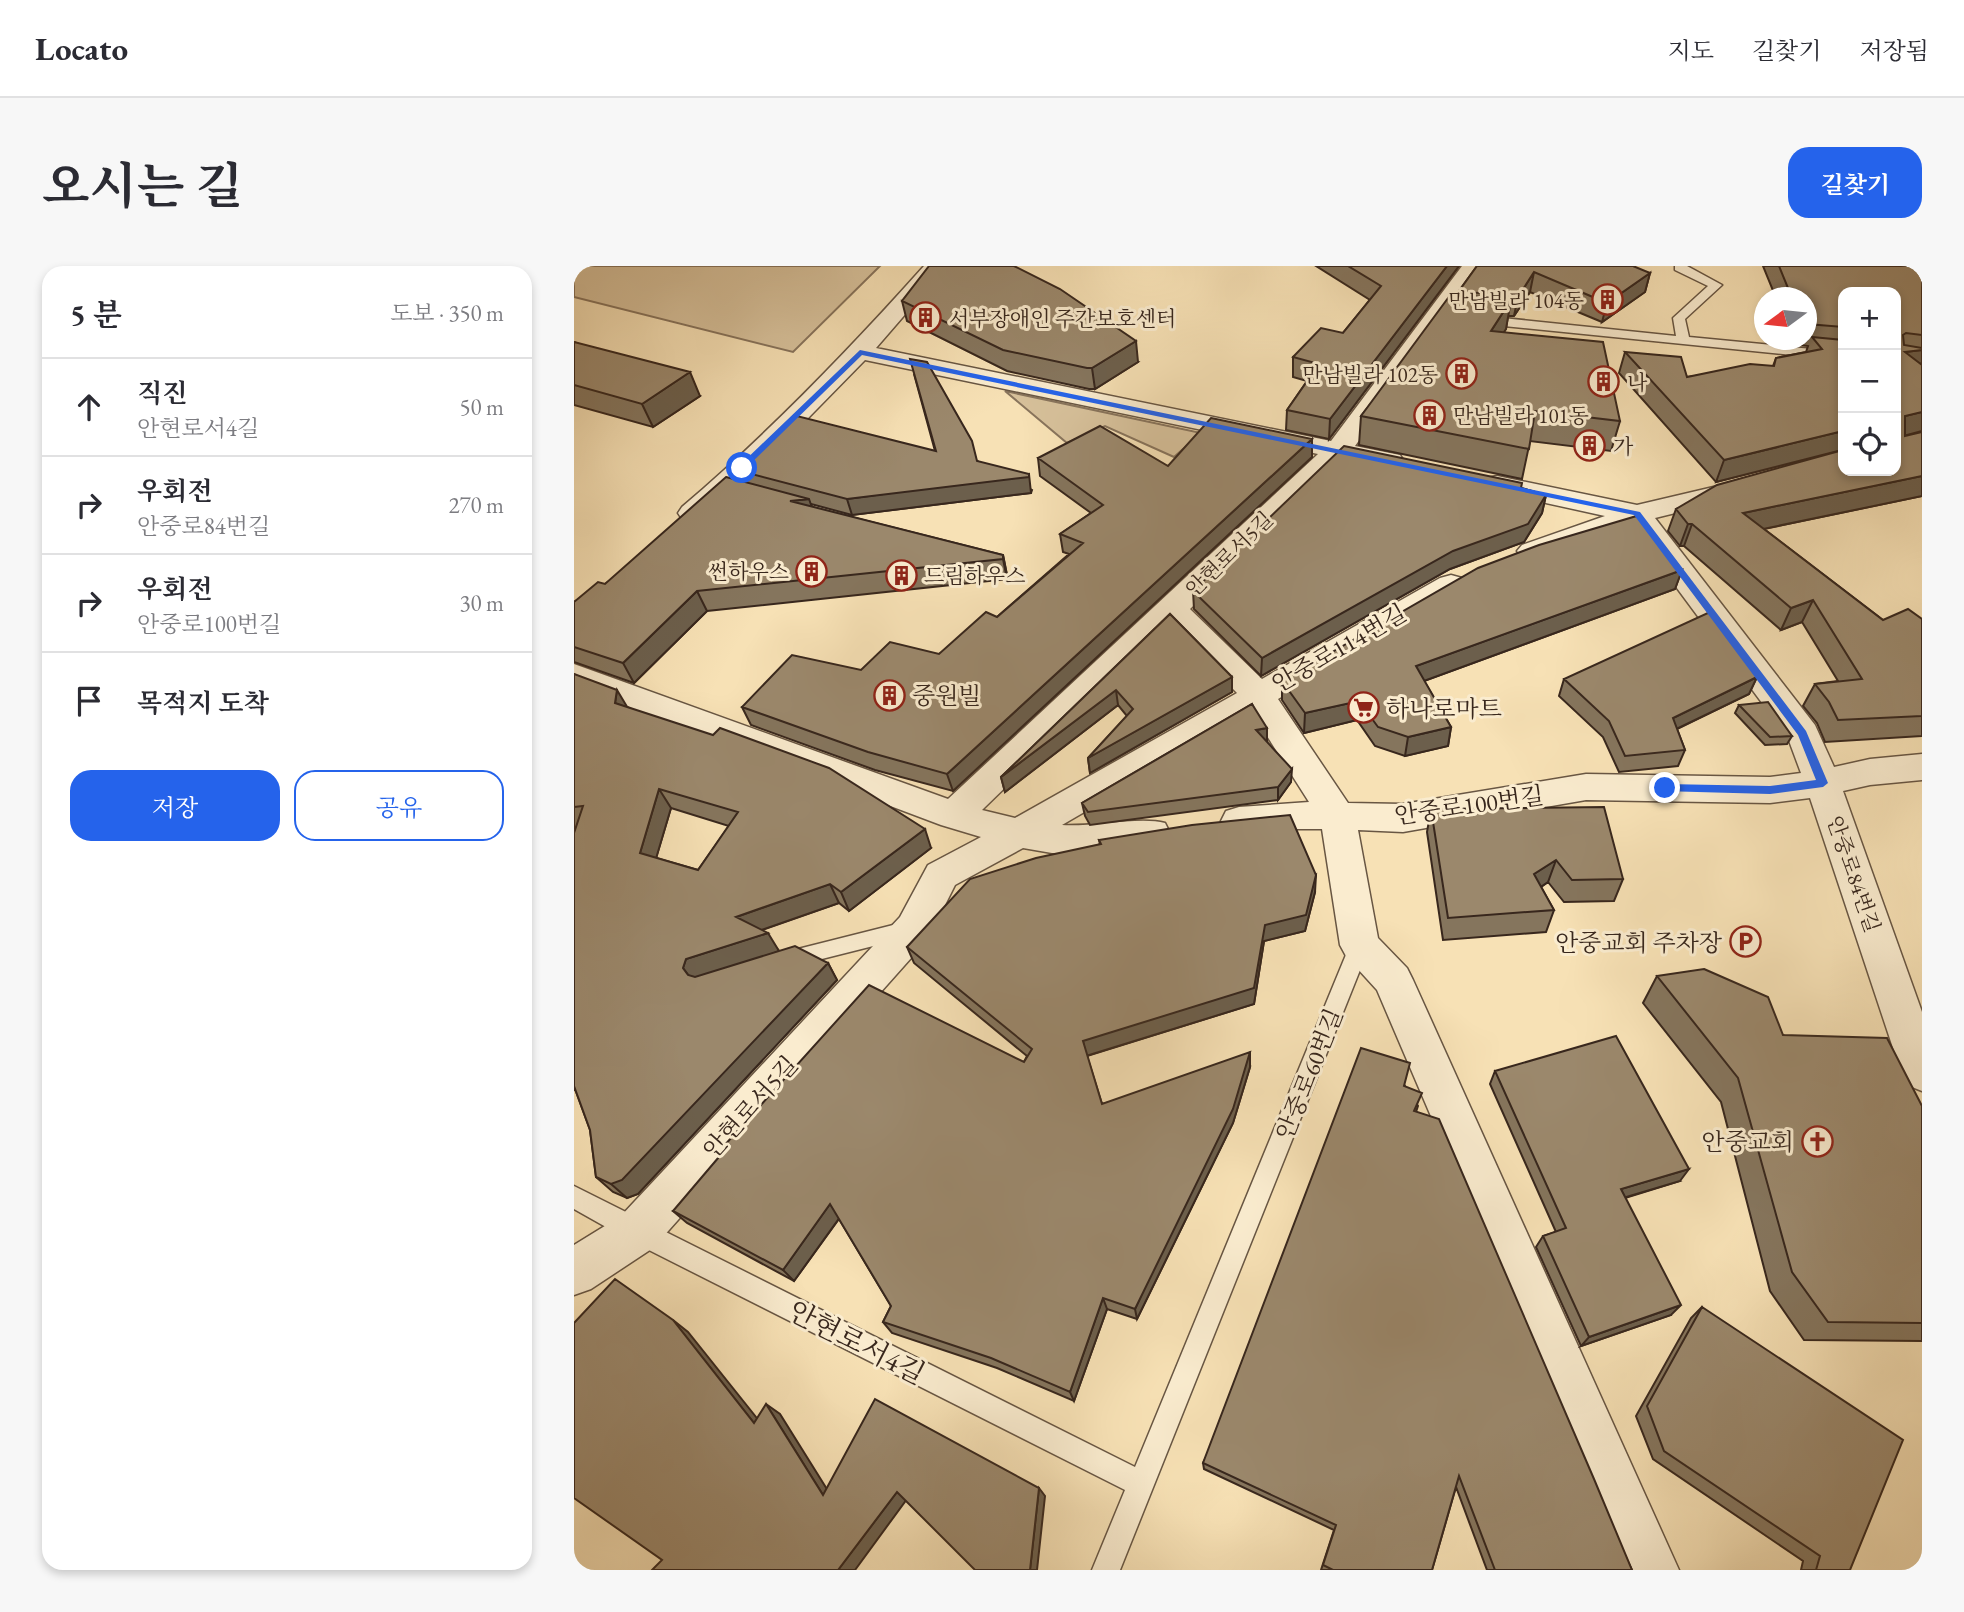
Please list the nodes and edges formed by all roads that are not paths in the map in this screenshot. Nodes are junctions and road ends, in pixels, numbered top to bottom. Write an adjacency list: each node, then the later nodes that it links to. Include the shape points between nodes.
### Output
1 (936, 266): 6 (street)
2 (1474, 266): 4 (street, 안현로서5길)
3 (1681, 266): 5 (lane, via 1716,285 1679,318)
4 (1451, 317): 5 (lane); 8 (street, 안현로서5길)
5 (1683, 338): 7 (lane)
6 (860, 352): 8 (street); 13 (street, via 729,489)
7 (1838, 355)
8 (1338, 450): 9 (street); 14 (street, 안현로서5길)
9 (1417, 467)
10 (1469, 478): 12 (street)
11 (1763, 482): 12 (street, 안중로114번길)
12 (1637, 513): 16 (street, 안중로114번길, via 1487,568); 18 (street, 안중로84번길, via 1803,734)
13 (669, 532)
14 (1172, 609): 16 (street); 19 (street, 안현로서5길)
15 (574, 675): 19 (street)
16 (1258, 695): 20 (street); 21 (street, 안중로114번길)
17 (1922, 767): 18 (street, 안중로100번길)
18 (1823, 783): 20 (street, 안중로100번길, via 1770,790 1586,787 1403,818); 25 (street, 안중로84번길)
19 (954, 815): 21 (street, 안중로100번길)
20 (1338, 817): 21 (street, 안중로100번길, via 1293,815 1114,840 1061,842); 23 (street)
21 (1016, 835): 22 (street, 안중로114번길, via 941,875)
22 (914, 928): 24 (lane); 27 (street, 안현로서5길)
23 (1360, 945): 29 (lane, 안중로60번길); 31 (street, via 1392,980)
24 (770, 965)
25 (1922, 1073)
26 (574, 1197): 27 (lane, 안현로서4길)
27 (636, 1232): 28 (street, 안현로서5길); 29 (lane, 안현로서4길)
28 (574, 1272)
29 (1141, 1484): 30 (lane, 안중로60번길)
30 (1106, 1570)
31 (1652, 1570)

